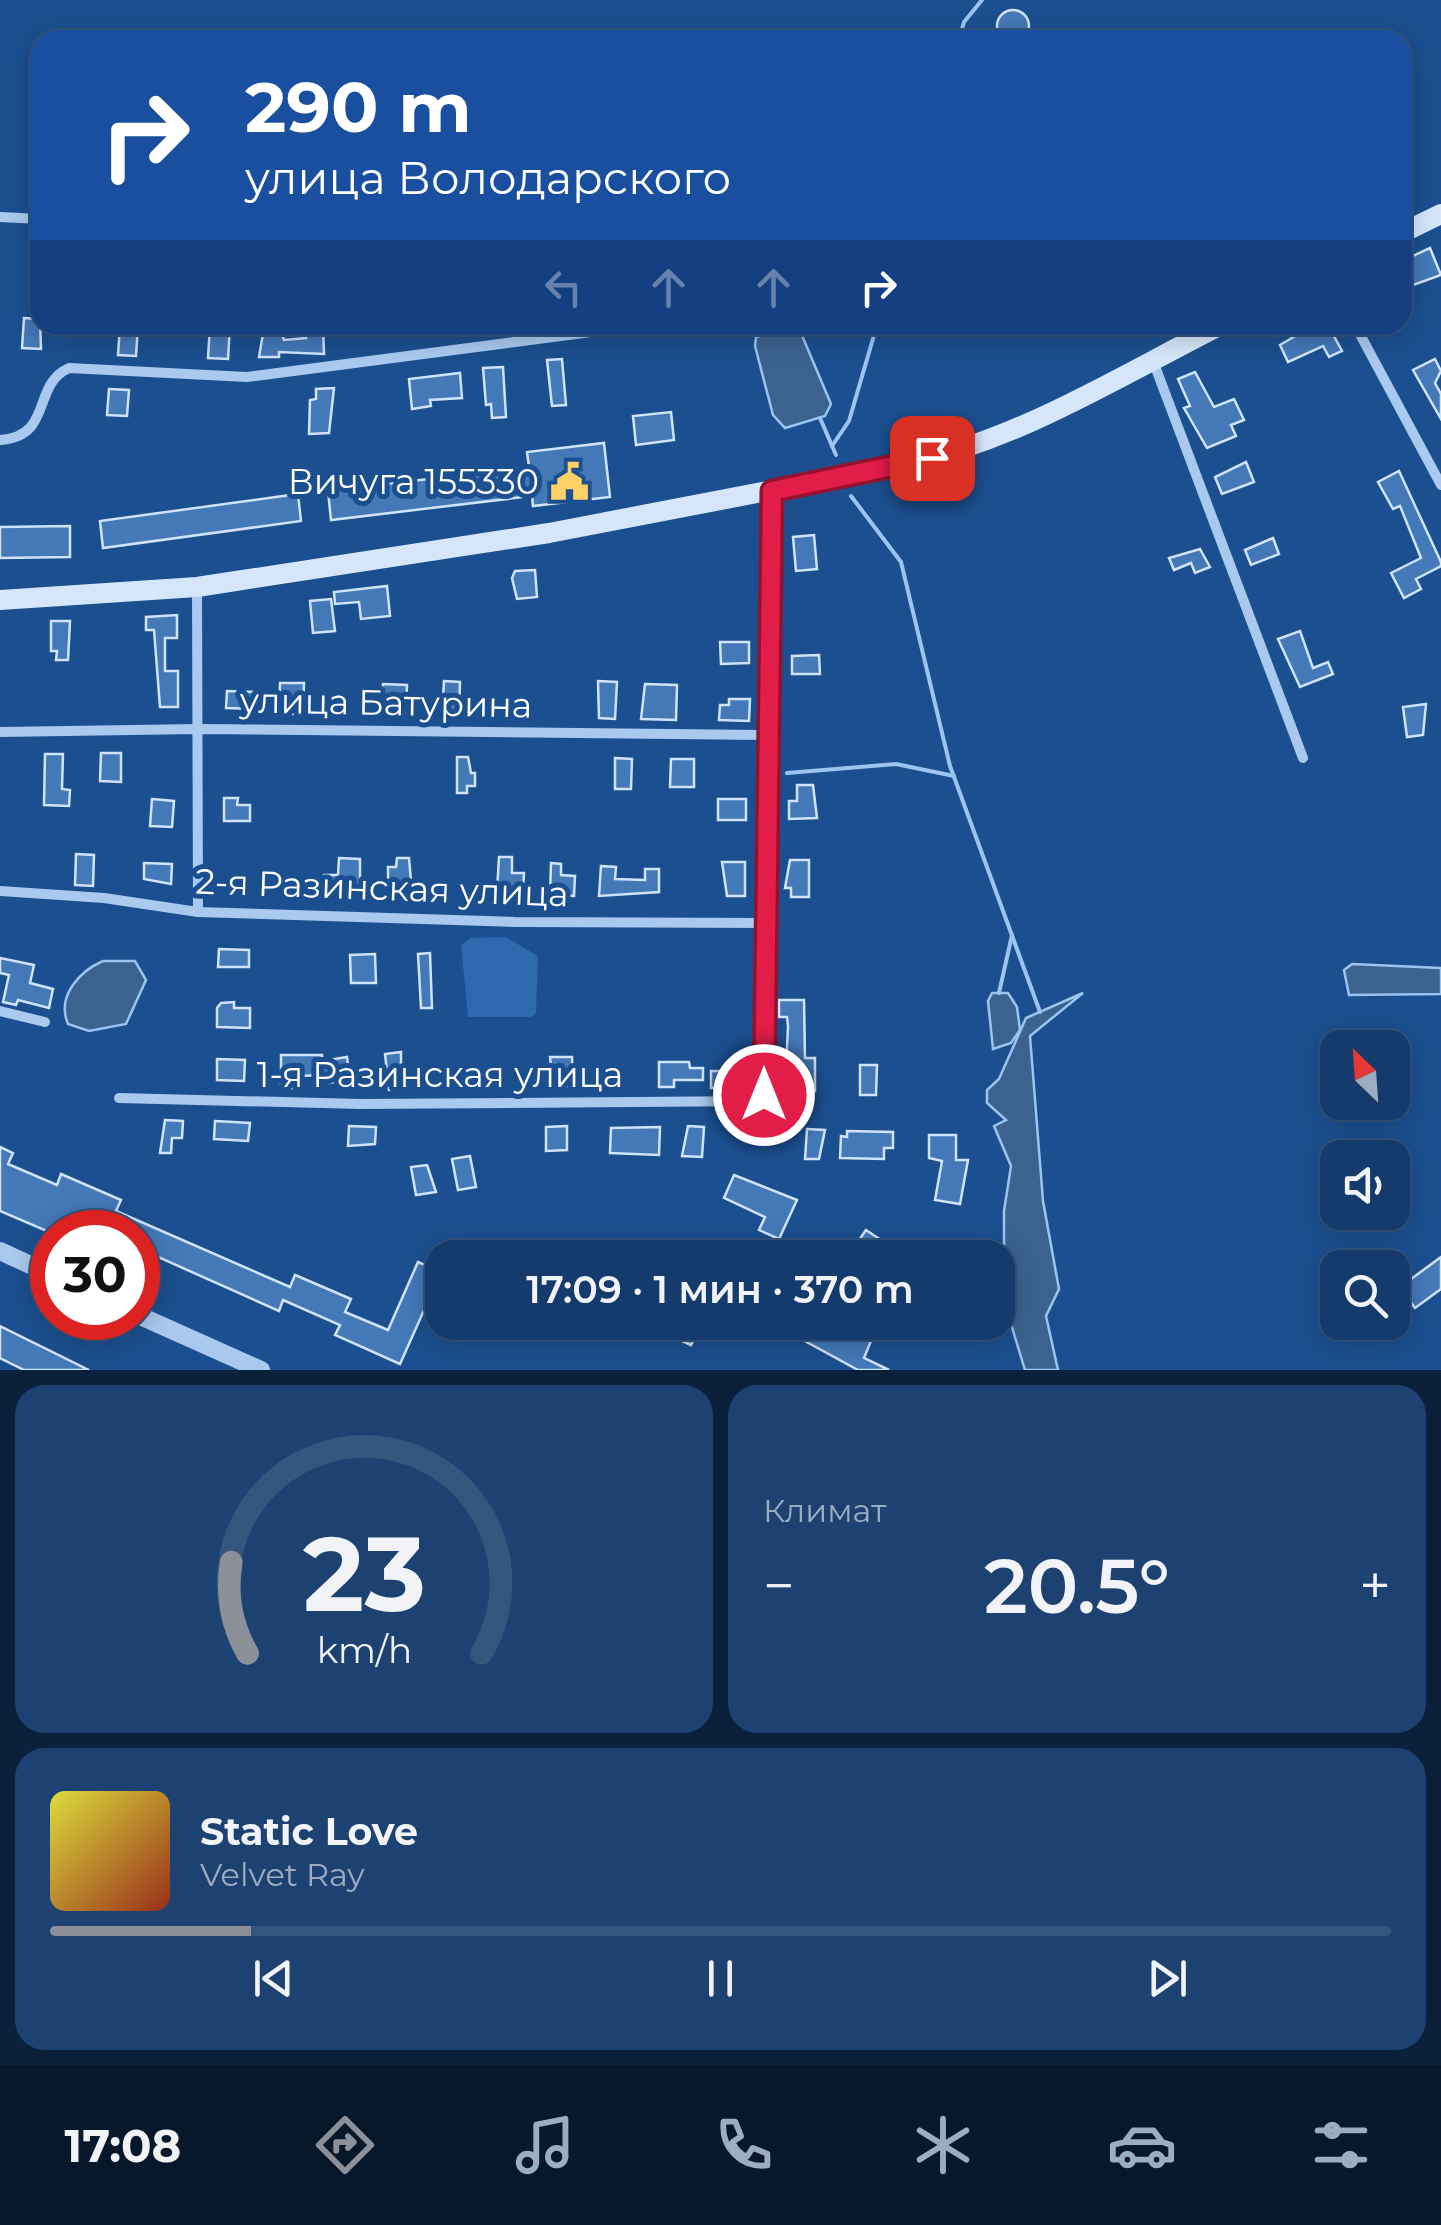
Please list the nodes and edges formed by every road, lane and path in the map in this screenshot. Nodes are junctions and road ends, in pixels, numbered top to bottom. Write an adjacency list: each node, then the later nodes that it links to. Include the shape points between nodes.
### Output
1 (1441, 214): 4 (main road)
2 (0, 218): 3 (street)
3 (30, 219)
4 (1412, 229)
5 (568, 335): 9 (street, via 247,377 69,368 52,378 31,428)
6 (1201, 335): 8 (main road)
7 (1360, 335): 10 (street)
8 (1152, 360): 11 (main road, via 983,444); 17 (street)
9 (0, 440)
10 (1441, 485)
11 (772, 491): 12 (main road); 16 (street)
12 (197, 587): 13 (main road); 14 (street)
13 (0, 600)
14 (198, 728): 15 (street, улица Батурина); 16 (street, улица Батурина); 19 (street)
15 (0, 732)
16 (772, 735): 20 (street)
17 (1303, 758)
18 (0, 890): 19 (street, 2-я Разинская улица)
19 (198, 912): 20 (street, 2-я Разинская улица)
20 (764, 923): 23 (street, 1-я Разинская улица, via 760,1101)
21 (0, 1011): 22 (street)
22 (45, 1022)
23 (119, 1098)
24 (0, 1251): 25 (street)
25 (30, 1265)
26 (160, 1325): 27 (street)
27 (261, 1370)

